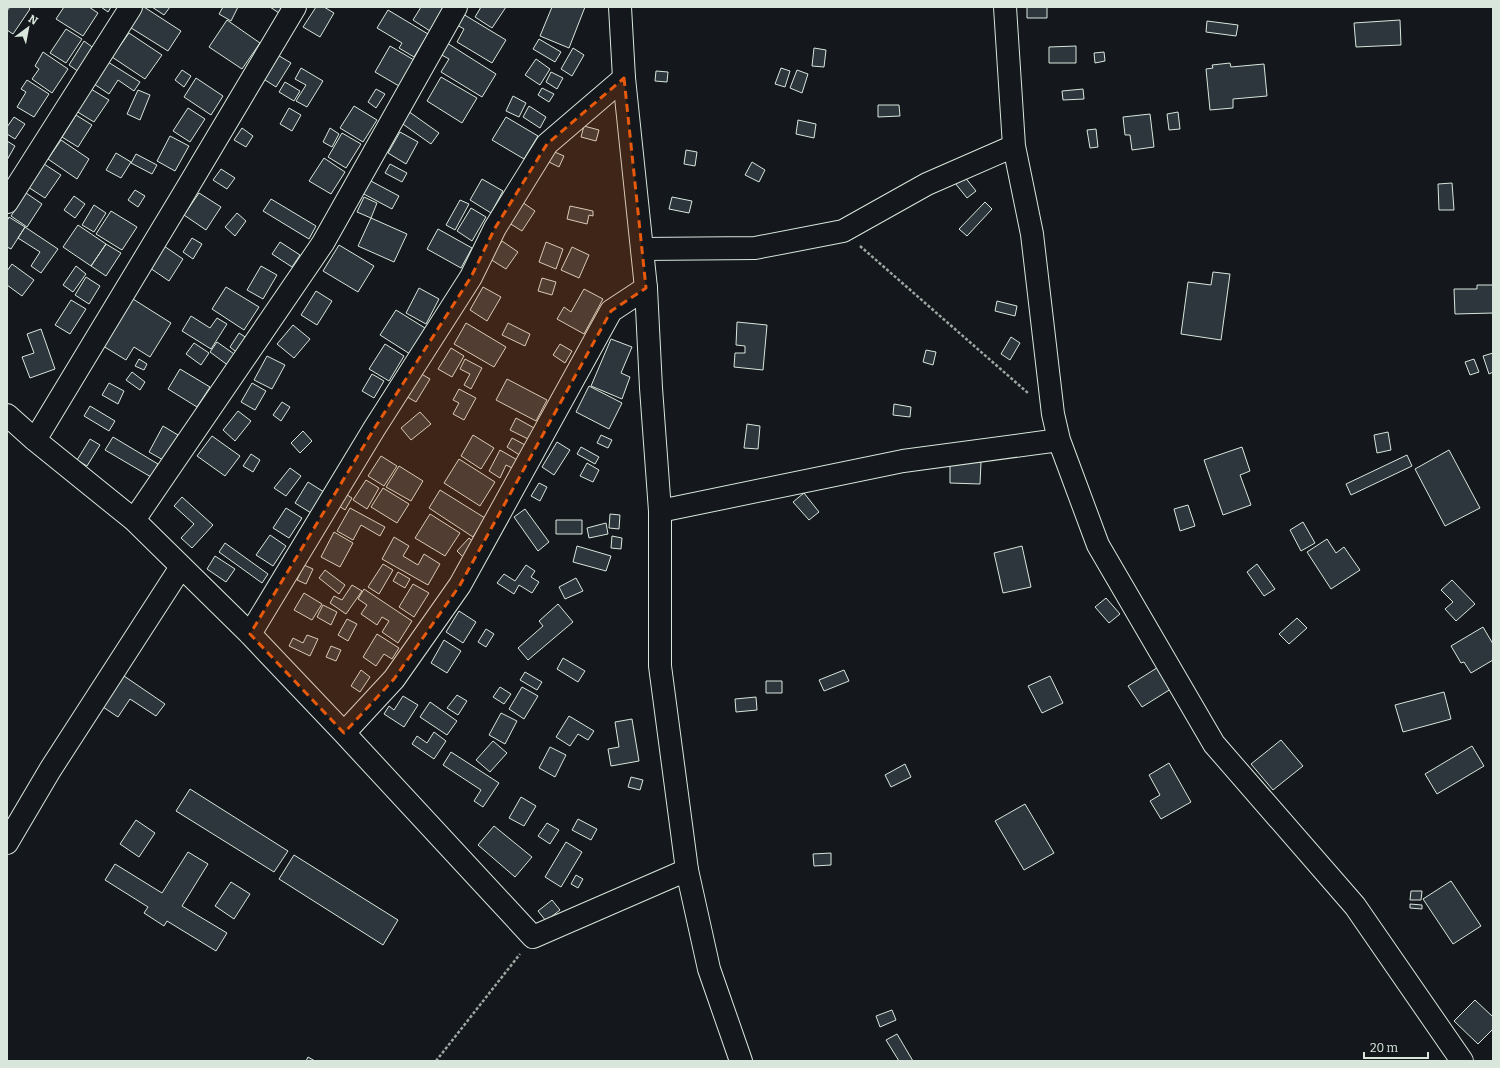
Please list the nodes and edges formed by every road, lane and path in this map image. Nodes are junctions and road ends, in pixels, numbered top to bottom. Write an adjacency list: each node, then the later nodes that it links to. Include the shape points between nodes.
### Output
1 (131, 7): 8 (street)
2 (295, 7): 14 (street)
3 (456, 7): 17 (street, via 323,243)
4 (620, 7): 6 (street)
5 (1005, 7): 7 (street)
6 (624, 78): 10 (street); 19 (street, via 547,144 495,228 471,278 374,429)
7 (1014, 146): 9 (street, via 927,184); 12 (street, via 1032,234)
8 (7, 202)
9 (843, 231): 10 (street, via 755,248); 12 (path)
10 (642, 250): 11 (street)
11 (646, 288): 16 (street); 20 (street, via 611,311 460,585 394,679)
12 (1053, 414): 15 (street)
13 (7, 415): 14 (street)
14 (35, 440): 17 (street)
15 (1059, 440): 16 (street, via 903,461); 26 (street, via 1098,545 1214,744 1355,906)
16 (660, 511): 22 (street, via 660,666)
17 (134, 520): 18 (street)
18 (181, 567): 19 (street); 21 (street, via 50,770)
19 (250, 634): 20 (street)
20 (344, 733): 23 (street)
21 (7, 843)
22 (687, 870): 23 (street); 25 (street, via 709,969)
23 (533, 937): 24 (path)
24 (436, 1061)
25 (742, 1061)
26 (1462, 1061)

